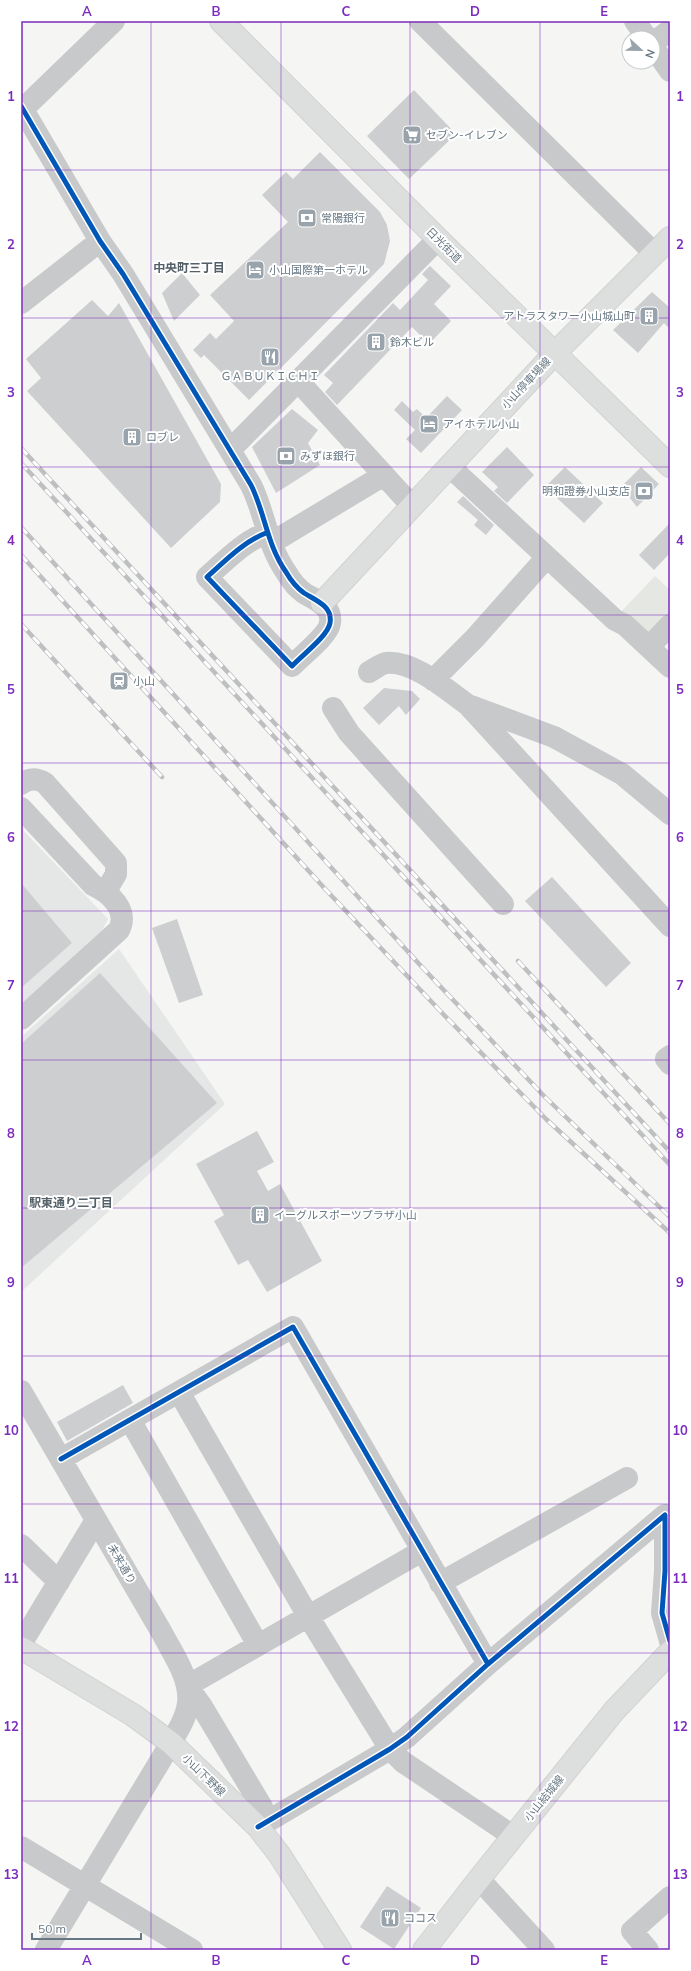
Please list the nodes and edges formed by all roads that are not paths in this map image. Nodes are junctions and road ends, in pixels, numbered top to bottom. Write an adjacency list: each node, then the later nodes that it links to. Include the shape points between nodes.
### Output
1 (114, 21): 10 (street)
2 (221, 21): 11 (main road, 日光街道)
3 (420, 21): 13 (street)
4 (635, 21): 5 (street)
5 (641, 30)
6 (670, 30): 7 (street)
7 (661, 37)
8 (661, 58): 9 (street)
9 (670, 71)
10 (22, 108): 12 (street)
11 (438, 239): 15 (main road, 日光街道); 16 (street)
12 (100, 241): 14 (street); 17 (street, via 123,274)
13 (666, 243): 15 (main road, 小山停車場線)
14 (21, 303)
15 (554, 353): 18 (main road, 小山停車場線); 19 (main road, 日光街道)
16 (299, 382): 17 (street); 20 (street)
17 (230, 450): 22 (street, via 258,498)
18 (449, 466): 21 (main road, 小山停車場線); 23 (street)
19 (670, 466)
20 (384, 475): 21 (street); 22 (street, via 281,537)
21 (412, 506): 24 (main road, 小山停車場線)
22 (268, 537): 24 (street, via 285,572 303,592); 24 (street, via 255,537 207,578 292,666 328,628 330,617)
23 (547, 557): 26 (street, via 615,620 625,625); 29 (street, via 475,638)
24 (322, 603)
25 (670, 625): 26 (street)
26 (649, 647): 27 (street)
27 (670, 667)
28 (369, 672): 29 (street, via 385,663 404,665)
29 (433, 680): 30 (street)
30 (468, 705): 34 (street, via 554,737 616,770); 37 (street)
31 (333, 708): 36 (street, via 349,733)
32 (21, 784): 35 (street, via 32,779 40,779 45,783 116,863 116,874)
33 (21, 808): 35 (street, via 93,885)
34 (670, 814)
35 (106, 891): 38 (street, via 121,911 122,924 119,930)
36 (503, 904)
37 (670, 926)
38 (21, 1019)
39 (670, 1056): 40 (street, via 666,1059)
40 (670, 1064)
41 (21, 1391): 44 (street, 未来通り)
42 (179, 1392): 43 (street); 48 (street, via 293,1327); 51 (street)
43 (130, 1420): 44 (street); 54 (street)
44 (61, 1459): 46 (street, 未来通り)
45 (627, 1478): 50 (street)
46 (96, 1520): 49 (street); 58 (street, 未来通り, via 162,1634)
47 (21, 1545): 49 (street)
48 (422, 1551): 50 (street); 51 (street)
49 (59, 1582): 53 (street)
50 (440, 1583): 57 (street)
51 (308, 1616): 54 (street); 60 (street)
52 (670, 1641): 57 (street, via 662,1613 665,1571 664,1515)
53 (21, 1644)
54 (258, 1645): 58 (street)
55 (21, 1648): 59 (main road, 小山下野線, via 127,1711)
56 (670, 1652): 62 (main road, 小山結城線, via 614,1711)
57 (488, 1664): 60 (street)
58 (187, 1686): 59 (street, 未来通り, via 188,1702 184,1718); 61 (street, via 262,1807)
59 (171, 1743): 61 (main road, 小山下野線); 65 (street, 未来通り)
60 (390, 1749): 61 (street); 62 (street, via 403,1762)
61 (258, 1827): 69 (main road, 小山下野線, via 279,1854)
62 (514, 1836): 64 (main road, 小山結城線)
63 (21, 1847): 65 (street)
64 (479, 1879): 70 (main road, 小山結城線); 71 (street)
65 (86, 1887): 67 (street, 未来通り); 68 (street)
66 (670, 1897): 72 (street, via 632,1931)
67 (46, 1950)
68 (192, 1950)
69 (340, 1950)
70 (424, 1950)
71 (544, 1950)
72 (648, 1950)

